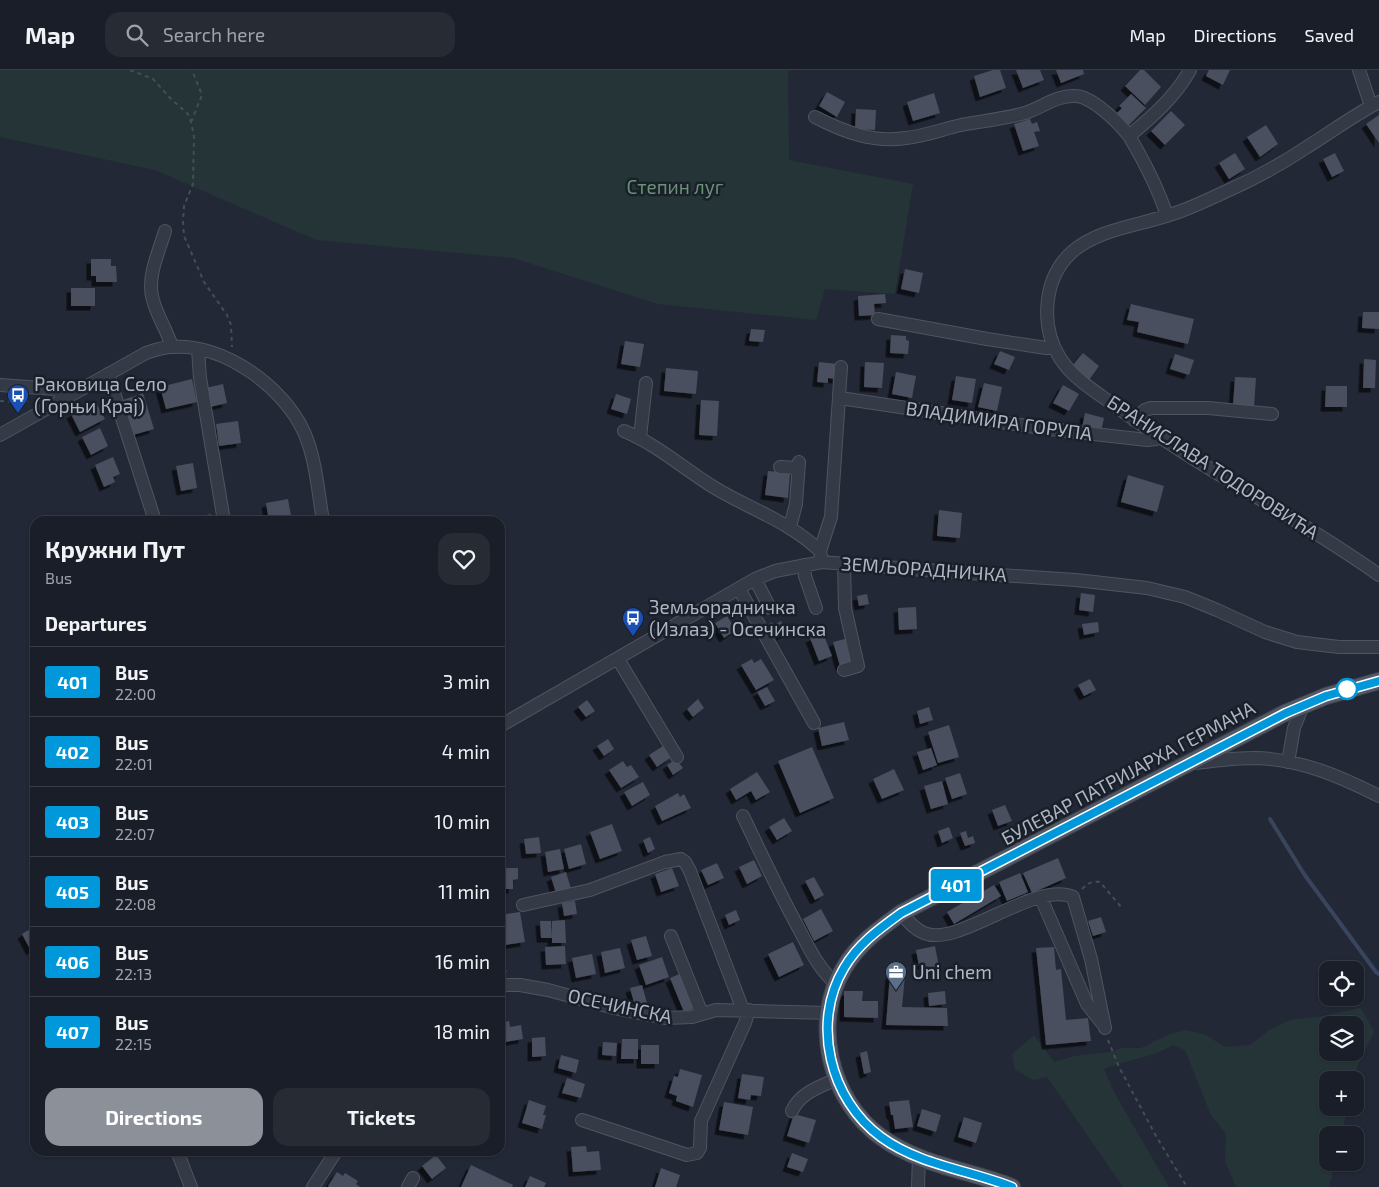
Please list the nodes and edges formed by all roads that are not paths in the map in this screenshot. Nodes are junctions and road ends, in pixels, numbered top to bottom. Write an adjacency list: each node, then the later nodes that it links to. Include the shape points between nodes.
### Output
1 (1190, 70): 5 (street, via 1160,109)
2 (1359, 70): 3 (street)
3 (1375, 104): 6 (street, БРАНИСЛАВА ТОДОРОВИЋА, via 1242,184)
4 (815, 117): 5 (street, via 863,137 894,140 1022,114 1057,99 1076,96 1107,114)
5 (1129, 136): 6 (street)
6 (1167, 216): 10 (street, БРАНИСЛАВА ТОДОРОВИЋА, via 1096,237 1066,258 1051,283 1048,297)
7 (165, 231): 9 (street, via 151,287 152,300)
8 (878, 319): 10 (street, via 987,339)
9 (172, 347): 11 (street); 13 (street, via 146,353)
10 (1054, 347): 19 (street, БРАНИСЛАВА ТОДОРОВИЋА, via 1074,374)
11 (198, 349): 26 (street); 27 (street, via 256,375 286,404 303,430 312,457)
12 (841, 367): 16 (street)
13 (108, 374): 17 (street); 25 (street)
14 (646, 383): 22 (street)
15 (0, 386): 17 (street, via 56,389)
16 (840, 398): 23 (street, ВЛАДИМИРА ГОРУПА, via 1041,428 1147,440); 29 (street, via 831,518)
17 (66, 399): 21 (street)
18 (1272, 414): 19 (street, via 1208,408 1152,408)
19 (1134, 420): 23 (street, БРАНИСЛАВА ТОДОРОВИЋА)
20 (624, 431): 22 (street)
21 (0, 435)
22 (640, 437): 28 (street, via 706,482)
23 (1158, 437): 32 (street, БРАНИСЛАВА ТОДОРОВИЋА)
24 (780, 467): 28 (street, via 798,465 796,504)
25 (153, 516)
26 (223, 516)
27 (322, 516)
28 (790, 527): 29 (street)
29 (821, 556): 30 (street, ЗЕМЉОРАДНИЧКА); 31 (street, ЗЕМЉОРАДНИЧКА)
30 (844, 564): 37 (street, ЗЕМЉОРАДНИЧКА, via 1147,588 1196,601 1265,632 1297,642); 39 (street, via 845,608 858,666)
31 (804, 565): 33 (street, ЗЕМЉОРАДНИЧКА); 36 (street)
32 (1379, 575)
33 (755, 579): 34 (street, ЗЕМЉОРАДНИЧКА); 35 (street)
34 (739, 590): 38 (street, ЗЕМЉОРАДНИЧКА); 43 (street)
35 (770, 608)
36 (816, 608)
37 (1379, 647)
38 (618, 659): 42 (street, ЗЕМЉОРАДНИЧКА); 44 (street)
39 (844, 670)
40 (1379, 681): 41 (main road, БУЛЕВАР ПАТРИЈАРХА ГЕРМАНА, via 1348,688)
41 (1303, 705): 45 (street, via 1294,728); 46 (main road, БУЛЕВАР ПАТРИЈАРХА ГЕРМАНА)
42 (505, 723)
43 (814, 723)
44 (677, 757)
45 (1288, 762): 46 (street, via 1256,758); 47 (street, via 1313,767)
46 (1190, 764): 51 (main road, БУЛЕВАР ПАТРИЈАРХА ГЕРМАНА)
47 (1379, 796)
48 (743, 816): 53 (street, via 818,965)
49 (1041, 898): 49 (street, via 1059,894 1073,898 1091,959 1105,1028 1087,1004); 51 (street, via 939,936 924,934)
50 (523, 905): 55 (street, via 590,890 681,859 690,871)
51 (901, 913): 53 (main road, БУЛЕВАР ПАТРИЈАРХА ГЕРМАНА, via 858,949)
52 (671, 936): 57 (street)
53 (836, 984): 56 (main road, БУЛЕВАР ПАТРИЈАРХА ГЕРМАНА)
54 (505, 985): 57 (street, ОСЕЧИНСКА, via 548,990 665,1018)
55 (746, 1010): 56 (street, ОСЕЧИНСКА); 57 (street, ОСЕЧИНСКА, via 716,1010); 60 (street, via 745,1024 701,1121 697,1153 685,1154)
56 (829, 1013): 58 (main road, БУЛЕВАР ПАТРИЈАРХА ГЕРМАНА, via 829,1045)
57 (702, 1014)
58 (837, 1079): 59 (street, via 800,1098); 63 (main road, БУЛЕВАР ПАТРИЈАРХА ГЕРМАНА, via 852,1108 862,1119 882,1138)
59 (792, 1111)
60 (582, 1120)
61 (179, 1156): 64 (street)
62 (332, 1156): 65 (street)
63 (918, 1157): 66 (street); 67 (main road, БУЛЕВАР ПАТРИЈАРХА ГЕРМАНА)
64 (191, 1187)
65 (313, 1187)
66 (918, 1187)
67 (1012, 1187)

